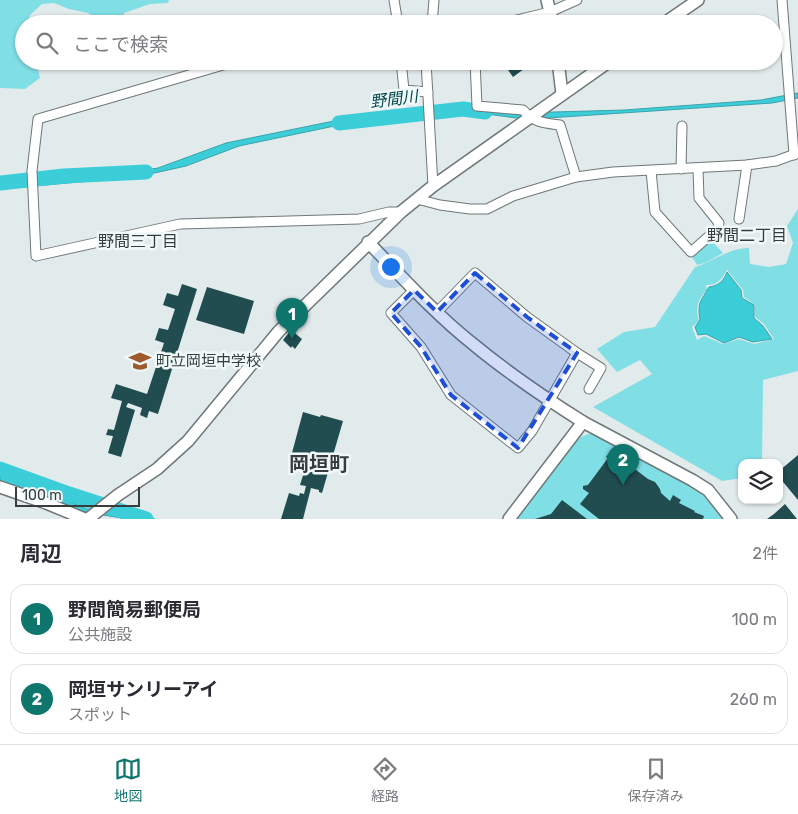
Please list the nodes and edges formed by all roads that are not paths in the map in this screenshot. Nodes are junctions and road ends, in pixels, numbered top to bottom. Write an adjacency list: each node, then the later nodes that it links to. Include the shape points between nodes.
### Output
1 (394, 0): 7 (street)
2 (434, 0): 8 (street)
3 (577, 0): 6 (street)
4 (698, 0): 10 (street)
5 (782, 0): 21 (street)
6 (549, 6): 9 (street)
7 (396, 15)
8 (433, 15)
9 (524, 15)
10 (676, 15)
11 (206, 70): 29 (street, via 38,119 32,171 36,256 180,224 359,219)
12 (402, 70): 17 (street, via 404,90)
13 (427, 70): 17 (street)
14 (475, 70): 19 (street, via 477,106 523,110)
15 (559, 70): 18 (street)
16 (597, 70): 18 (street)
17 (428, 92): 27 (street)
18 (562, 94): 19 (street)
19 (530, 118): 26 (street, via 560,125); 27 (street)
20 (682, 126): 23 (street)
21 (796, 154): 22 (street)
22 (747, 165): 24 (street); 30 (street)
23 (680, 169): 24 (street); 25 (street)
24 (698, 169): 25 (street, via 699,198 719,223 718,228 691,252 655,212)
25 (651, 171): 26 (street)
26 (576, 177): 28 (street, via 513,196 487,209)
27 (433, 186): 28 (street)
28 (417, 200): 29 (street)
29 (401, 212): 31 (street)
30 (739, 219)
31 (368, 242): 32 (street); 39 (street, via 279,331 188,441 156,469)
32 (414, 290): 33 (street); 36 (street, via 391,313 421,347 451,395 518,448 532,431)
33 (437, 312): 34 (street, via 476,273 527,317); 36 (street, via 479,349)
34 (577, 353): 35 (street, via 601,368); 36 (street)
35 (589, 389)
36 (549, 400): 37 (street)
37 (583, 422): 40 (street); 41 (street, via 708,490)
38 (0, 487): 39 (street)
39 (87, 519)
40 (509, 519)
41 (731, 519)

